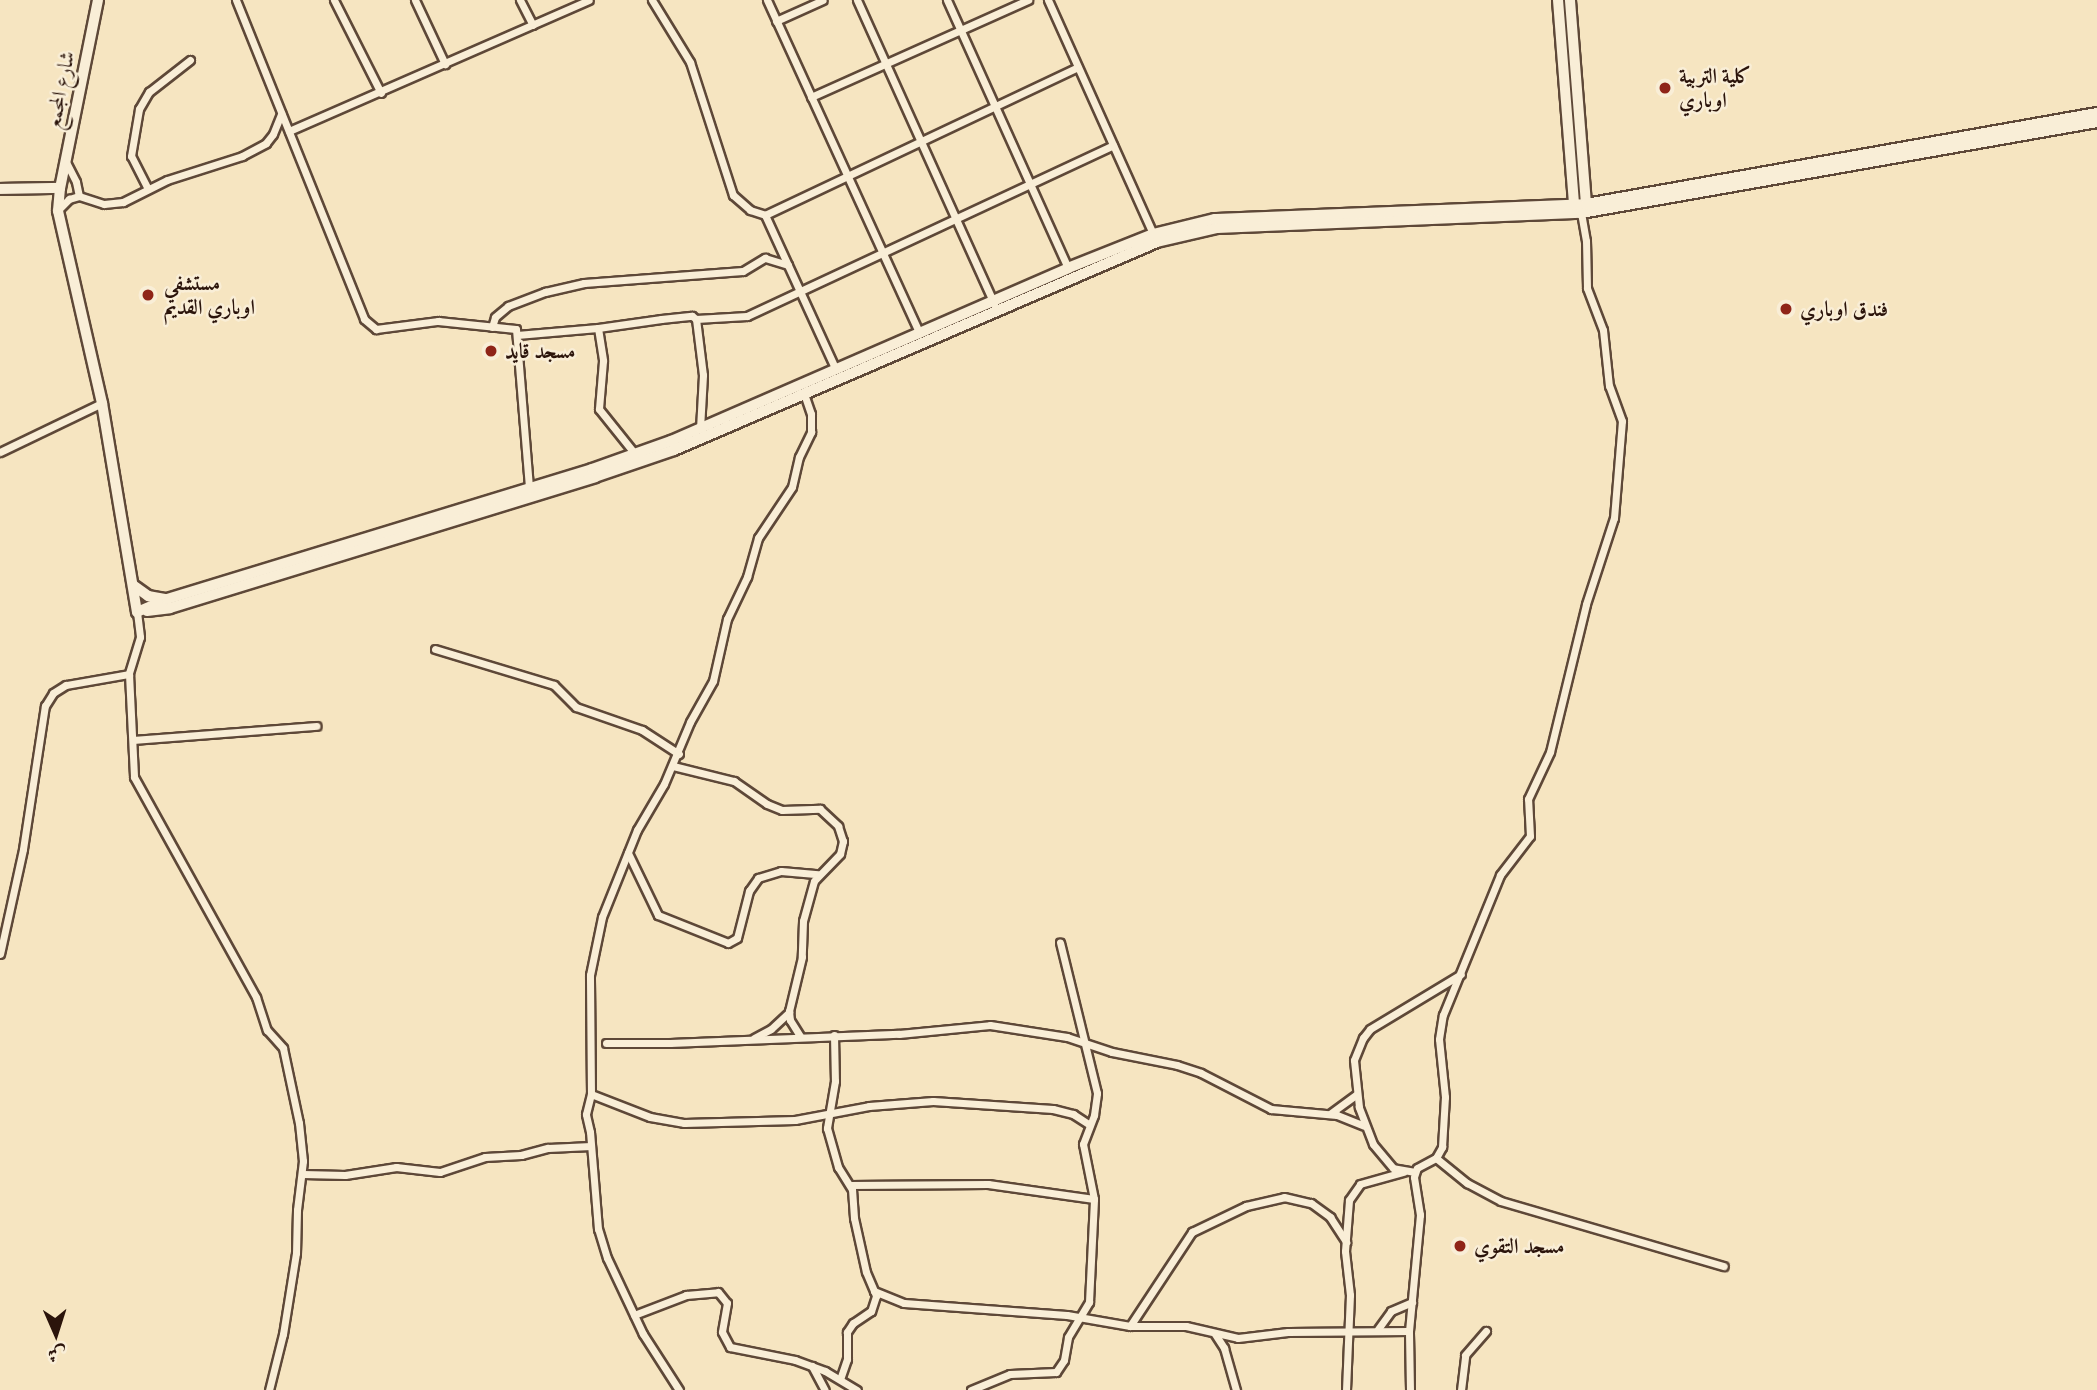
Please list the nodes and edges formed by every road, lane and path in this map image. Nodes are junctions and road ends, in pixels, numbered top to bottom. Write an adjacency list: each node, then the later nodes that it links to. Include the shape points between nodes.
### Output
1 (98, 0): 32 (street, شارع المجمع)
2 (236, 0): 26 (street)
3 (334, 0): 23 (street)
4 (415, 0): 20 (street)
5 (520, 0): 17 (street)
6 (589, 0): 17 (street)
7 (652, 0): 45 (street, via 690,62 733,195 750,210)
8 (767, 0): 16 (street)
9 (823, 0): 16 (street)
10 (857, 0): 21 (street)
11 (947, 0): 18 (street)
12 (1028, 0): 18 (street)
13 (1048, 0): 22 (street)
14 (1558, 0): 35 (street)
15 (1570, 0): 33 (street)
16 (776, 21): 24 (street)
17 (533, 25): 20 (street)
18 (961, 30): 21 (street); 25 (street)
19 (190, 60): 39 (street, via 149,92 139,109 131,156)
20 (445, 64): 23 (street)
21 (886, 64): 24 (street); 30 (street)
22 (1078, 67): 25 (street); 31 (street)
23 (381, 93): 29 (street)
24 (811, 97): 34 (street)
25 (995, 106): 30 (street); 36 (street)
26 (281, 113): 29 (street); 39 (street, via 273,134 257,149)
27 (2097, 113): 41 (street)
28 (2097, 122): 43 (street)
29 (289, 131): 54 (street, via 364,319 376,329 438,321)
30 (920, 141): 34 (street); 46 (street)
31 (1113, 145): 36 (street); 47 (street)
32 (66, 162): 37 (street, شارع المجمع); 40 (street)
33 (1584, 174): 41 (street, via 1592,191); 43 (street)
34 (847, 176): 45 (street); 48 (street)
35 (1572, 177): 42 (street, via 1564,196); 43 (street)
36 (1030, 183): 46 (street); 50 (street)
37 (60, 188): 38 (street); 44 (street, شارع المجمع)
38 (0, 189)
39 (148, 189): 40 (street, via 113,204)
40 (79, 196): 44 (street, via 64,202)
41 (1610, 199): 43 (street)
42 (1547, 206): 43 (street); 47 (street, via 1215,219)
43 (1580, 207): 47 (street, via 1217,228); 78 (street, via 1587,288 1603,330 1609,386 1622,421 1614,518 1586,604 1550,752 1528,799 1530,836 1500,875)
44 (58, 211): 60 (street, شارع المجمع)
45 (765, 215): 49 (street)
46 (955, 218): 48 (street); 52 (street)
47 (1155, 238): 50 (street); 52 (street)
48 (882, 251): 51 (street); 56 (street)
49 (788, 265): 51 (street); 54 (street, via 765,258 743,271 584,283 508,306 495,317)
50 (1068, 268): 52 (street)
51 (799, 289): 53 (street, via 747,316); 58 (street)
52 (995, 307): 56 (street); 59 (street)
53 (696, 319): 55 (street); 61 (street, via 703,375)
54 (492, 327): 57 (street, via 516,329)
55 (598, 328): 57 (street); 63 (street, via 603,361 599,409)
56 (920, 334): 58 (street)
57 (517, 335): 64 (street)
58 (836, 370): 61 (street)
59 (804, 394): 67 (street, via 674,450 595,477 170,608); 72 (street, via 811,414 808,440 788,496 758,538 747,577 727,619 713,681 690,722)
60 (102, 403): 62 (street); 65 (street, شارع المجمع)
61 (700, 429): 63 (street)
62 (0, 452)
63 (635, 454): 64 (street)
64 (529, 488): 66 (street)
65 (133, 585): 66 (street, via 148,596); 67 (street, شارع المجمع)
66 (167, 599): 67 (street)
67 (137, 612): 69 (street, via 140,637)
68 (435, 649): 72 (street, via 554,685 576,706 642,730)
69 (129, 674): 71 (street); 77 (street, via 66,685 53,693 45,706 23,849)
70 (316, 726): 71 (street)
71 (133, 740): 95 (street, via 137,787 155,812 256,997 267,1030 286,1057 303,1149)
72 (679, 754): 73 (street)
73 (673, 766): 74 (street); 75 (street, via 734,781 782,810 811,807 827,813 838,826 842,848 836,860)
74 (628, 853): 75 (street, via 658,915 729,943 737,937 749,891 758,878 781,871); 85 (street, via 605,907 593,956)
75 (818, 874): 79 (street, via 803,921 802,957)
76 (1060, 942): 83 (street)
77 (0, 954)
78 (1462, 973): 86 (street, via 1363,1038 1354,1060); 92 (street, via 1440,1027 1446,1097 1442,1147)
79 (789, 1011): 81 (street); 82 (street, via 771,1028)
80 (834, 1035): 81 (street); 83 (street, via 990,1025); 87 (street, via 835,1081)
81 (800, 1036): 82 (street)
82 (749, 1039): 84 (street)
83 (1086, 1042): 88 (street, via 1189,1068 1271,1109); 89 (street, via 1097,1093)
84 (606, 1043)
85 (591, 1094): 87 (street, via 650,1117 684,1123); 91 (street, via 586,1114)
86 (1357, 1094): 88 (street); 90 (street)
87 (827, 1115): 89 (street, via 890,1103 955,1101 1063,1111); 96 (street, via 834,1154)
88 (1327, 1115): 90 (street)
89 (1090, 1125): 97 (street, via 1084,1155)
90 (1364, 1126): 93 (street, via 1384,1161)
91 (591, 1146): 95 (street, via 485,1157 440,1172 396,1167 345,1175); 102 (street, via 598,1229)
92 (1436, 1158): 94 (street); 99 (street, via 1501,1200)
93 (1404, 1171): 94 (street); 98 (street, via 1354,1188)
94 (1415, 1172): 101 (street, via 1420,1215)
95 (303, 1174): 112 (street, via 296,1253)
96 (850, 1185): 97 (street, via 988,1184); 100 (street, via 866,1272)
97 (1094, 1199): 103 (street, via 1090,1293)
98 (1346, 1242): 104 (street, via 1330,1217 1311,1203 1270,1198 1246,1206 1192,1233); 108 (street)
99 (1724, 1266)
100 (874, 1291): 103 (street, via 904,1303); 111 (street, via 876,1302 871,1311 847,1332 847,1359)
101 (1412, 1302): 105 (street, via 1391,1311); 106 (street)
102 (634, 1315): 110 (street, via 686,1295 718,1292 727,1303 722,1332 730,1347); 113 (street)
103 (1080, 1317): 104 (street); 116 (street, via 1056,1372 1010,1374)
104 (1130, 1326): 109 (street, via 1185,1326)
105 (1378, 1329): 106 (street); 108 (street)
106 (1409, 1331): 119 (street)
107 (1486, 1331): 120 (street, via 1465,1356)
108 (1348, 1333): 109 (street, via 1288,1332 1238,1338); 118 (street)
109 (1214, 1334): 117 (street, via 1224,1348)
110 (812, 1366): 111 (street); 114 (street)
111 (840, 1378): 115 (street)
112 (269, 1390)
113 (679, 1390)
114 (825, 1390)
115 (858, 1390)
116 (971, 1390)
117 (1236, 1390)
118 (1346, 1390)
119 (1410, 1390)
120 (1461, 1390)

